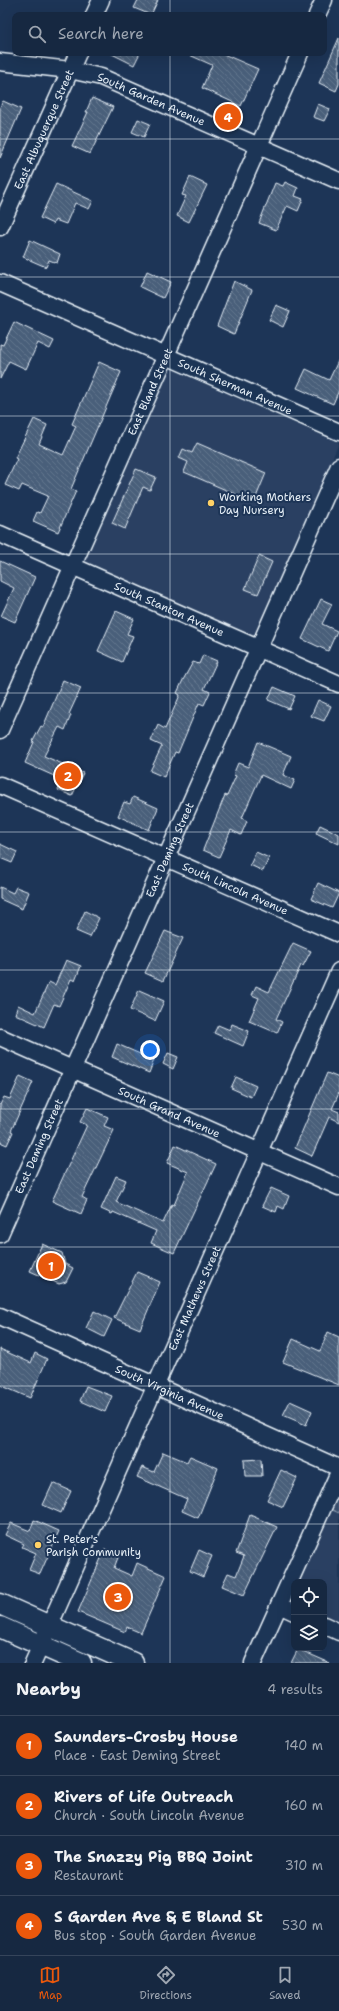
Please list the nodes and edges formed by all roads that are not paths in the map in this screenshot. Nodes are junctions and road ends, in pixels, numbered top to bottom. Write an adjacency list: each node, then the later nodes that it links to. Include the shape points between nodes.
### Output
1 (101, 0): 3 (street)
2 (324, 0): 4 (street)
3 (95, 12)
4 (318, 12)
5 (77, 56): 8 (street, East Albuquerque Street)
6 (299, 56): 9 (street, East Bland Street)
7 (0, 62): 8 (street, South Garden Avenue)
8 (70, 70): 9 (street, South Garden Avenue, via 120,83); 11 (street, East Albuquerque Street)
9 (259, 146): 10 (street, South Garden Avenue); 13 (street, East Bland Street)
10 (339, 181)
11 (0, 227)
12 (0, 283): 13 (street, South Sherman Avenue)
13 (167, 357): 14 (street, South Sherman Avenue); 17 (street, East Bland Street)
14 (339, 432)
15 (339, 466): 18 (street, East Deming Street)
16 (0, 534): 17 (street, South Stanton Avenue)
17 (73, 566): 18 (street, South Stanton Avenue); 20 (street, East Bland Street)
18 (259, 648): 19 (street, South Stanton Avenue); 22 (street, East Deming Street)
19 (339, 684)
20 (0, 730)
21 (0, 785): 22 (street, South Lincoln Avenue)
22 (166, 858): 23 (street, South Lincoln Avenue); 26 (street, East Deming Street)
23 (339, 934)
24 (339, 971): 27 (street, East Mathews Street)
25 (0, 1037): 26 (street, South Grand Avenue)
26 (74, 1070): 27 (street, South Grand Avenue); 29 (street, East Deming Street)
27 (258, 1152): 28 (street, South Grand Avenue); 31 (street, East Mathews Street)
28 (339, 1187)
29 (0, 1234)
30 (0, 1316): 31 (street, South Virginia Avenue)
31 (154, 1386): 32 (street, South Virginia Avenue); 37 (street, East Mathews Street)
32 (339, 1468)
33 (339, 1472): 35 (street)
34 (0, 1604): 37 (main road)
35 (279, 1605): 36 (street); 45 (street)
36 (291, 1611)
37 (49, 1626): 41 (street, East Mathews Street); 44 (main road)
38 (327, 1626): 40 (street)
39 (0, 1627): 41 (main road)
40 (339, 1632)
41 (41, 1645): 42 (street, East Mathews Street); 43 (main road)
42 (33, 1663)
43 (81, 1663)
44 (133, 1663)
45 (253, 1663)

